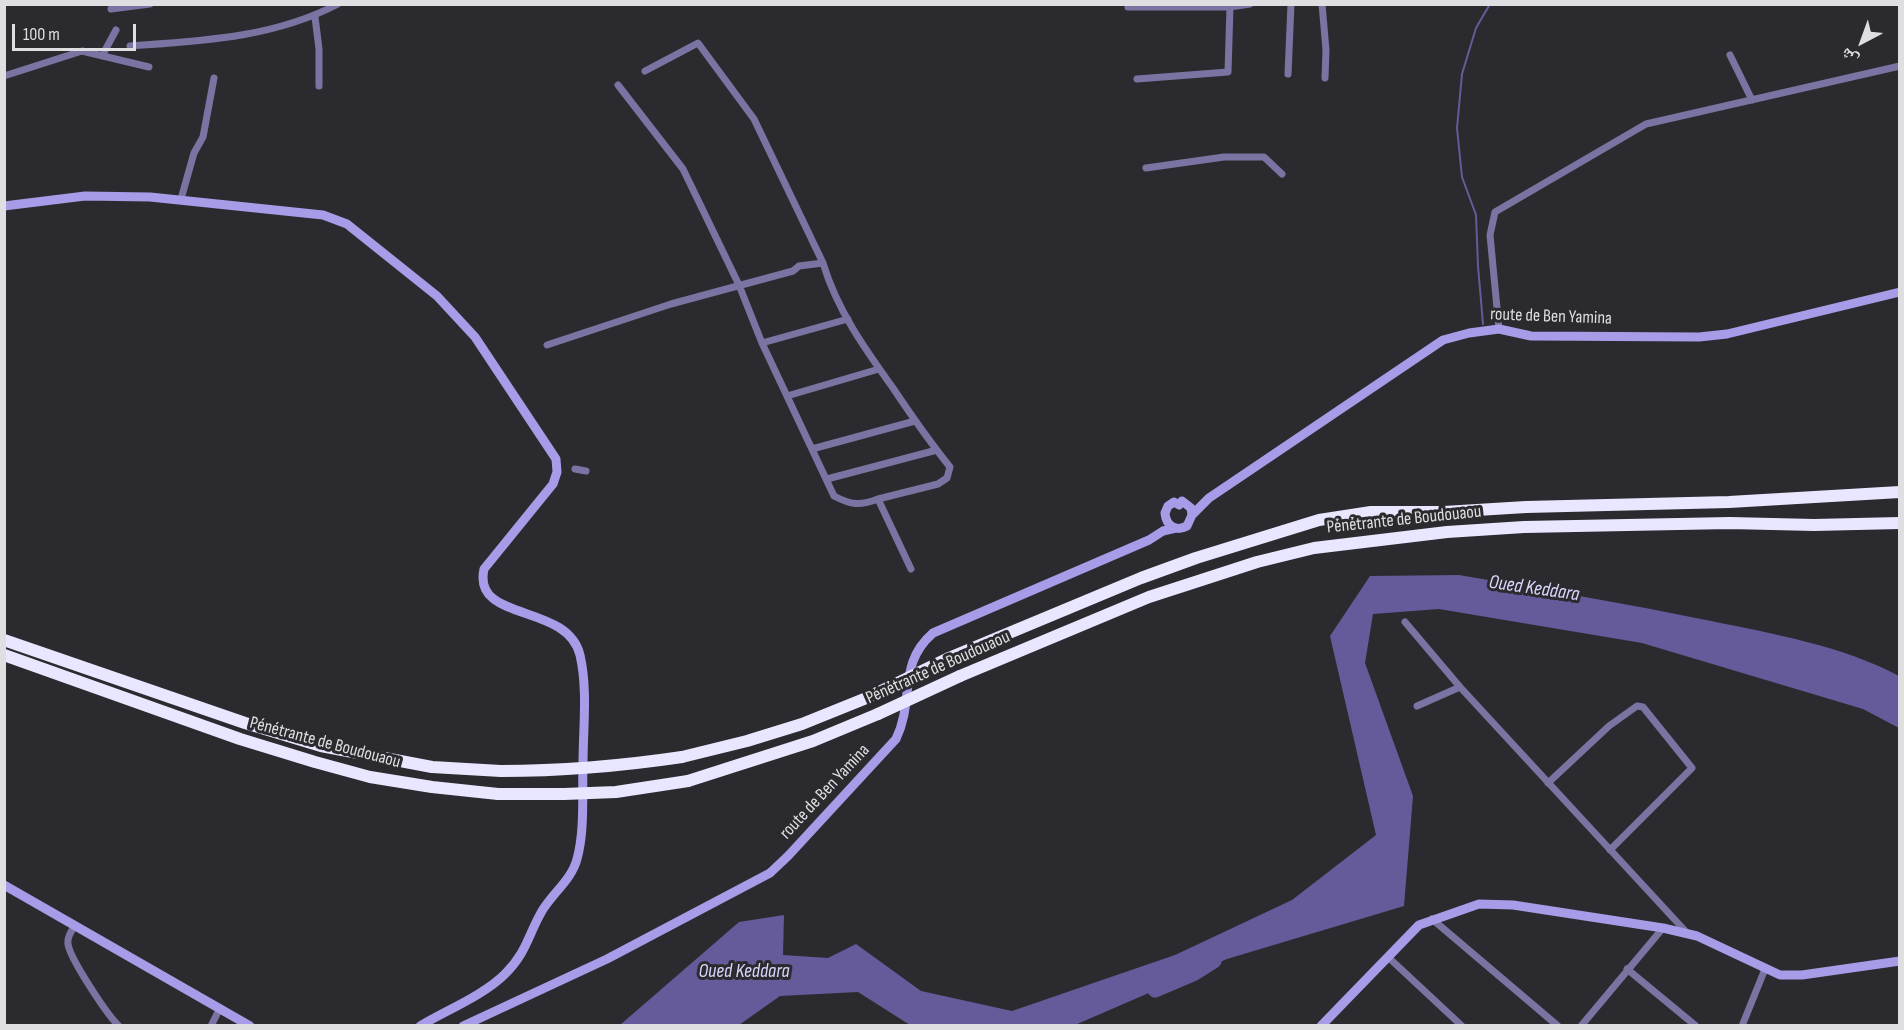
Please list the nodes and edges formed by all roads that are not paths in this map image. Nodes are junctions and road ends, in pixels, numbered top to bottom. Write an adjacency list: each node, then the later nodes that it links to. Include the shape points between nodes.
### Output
1 (150, 4): 9 (street)
2 (338, 4): 10 (street)
3 (1250, 4): 8 (street)
4 (1291, 4): 18 (street)
5 (1322, 4): 21 (street)
6 (1214, 5): 7 (street); 8 (street)
7 (1128, 7)
8 (1230, 7): 22 (street, via 1228,72)
9 (111, 9)
10 (315, 17): 12 (street, via 253,34); 24 (street)
11 (116, 30): 14 (street)
12 (129, 46)
13 (1730, 55): 25 (street)
14 (102, 56): 16 (street); 19 (street, via 82,51)
15 (1899, 66): 25 (street)
16 (149, 67)
17 (645, 70): 30 (street, via 698,43 753,119)
18 (1288, 74)
19 (4, 76)
20 (214, 78): 28 (street, via 203,137 194,153)
21 (1325, 78)
22 (1137, 79)
23 (618, 85): 31 (street, via 682,169)
24 (319, 86)
25 (1752, 100): 34 (street, via 1646,124 1494,212 1490,235)
26 (1146, 168): 27 (street, via 1224,157 1264,157)
27 (1282, 174)
28 (181, 200): 29 (street, via 85,196); 75 (street, via 323,215 347,224 460,319 556,459 553,484 484,569 483,580 486,591 497,602 562,628 579,651 584,679 582,815 577,859 540,914 518,960 504,975)
29 (4, 206)
30 (823, 263): 31 (street, via 799,266); 33 (street)
31 (739, 285): 35 (street); 36 (street)
32 (1899, 292): 34 (street, route de Ben Yamina, via 1727,334 1699,337 1531,336)
33 (848, 320): 35 (street); 37 (street)
34 (1499, 329): 46 (street, route de Ben Yamina, via 1443,340)
35 (762, 343): 38 (street)
36 (547, 345)
37 (879, 369): 38 (street); 39 (street)
38 (787, 396): 40 (street)
39 (915, 421): 40 (street); 41 (street)
40 (812, 449): 44 (street)
41 (937, 450): 44 (street); 47 (street, via 950,467 947,478 938,484)
42 (575, 469): 43 (street)
43 (585, 471)
44 (826, 479): 47 (street, via 834,496 848,503)
45 (1899, 492): 56 (highway, Pénétrante de Boudouaou, bridge, via 1729,502 1371,512 1319,520 1141,578 802,724 682,757 561,771 432,767 321,746)
46 (1209, 498): 48 (street, route de Ben Yamina); 49 (street, route de Ben Yamina)
47 (878, 499): 54 (street)
48 (1185, 503): 49 (street); 50 (street, via 1171,503)
49 (1192, 515): 52 (street, via 1187,526)
50 (1165, 517): 52 (street); 53 (street)
51 (1899, 524): 57 (highway, Pénétrante de Boudouaou, bridge, via 1524,527 1314,548 1149,597 813,741 688,781 616,792 498,794 370,777 240,739)
52 (1176, 528): 53 (street, route de Ben Yamina)
53 (1149, 540): 76 (street, route de Ben Yamina, via 924,640 912,660 904,718 896,738 770,873 607,959)
54 (911, 569)
55 (1405, 622): 58 (street)
56 (4, 640)
57 (4, 655)
58 (1460, 687): 59 (street); 60 (street)
59 (1417, 706)
60 (1548, 783): 61 (street); 61 (street, via 1609,726 1637,706 1643,707 1692,768)
61 (1610, 850): 66 (street)
62 (4, 885): 64 (street)
63 (1432, 920): 65 (street, via 1479,904 1513,905); 67 (street, via 1419,925); 79 (street)
64 (75, 926): 71 (street); 72 (street, via 68,944 74,958 110,1018)
65 (1663, 928): 66 (street); 69 (street)
66 (1688, 934): 70 (street)
67 (1388, 957): 77 (street); 78 (street)
68 (1899, 961): 70 (street, via 1802,975 1780,975)
69 (1627, 969): 80 (street); 81 (street)
70 (1765, 969): 82 (street)
71 (220, 1008): 73 (street); 74 (street)
72 (119, 1026)
73 (211, 1026)
74 (250, 1026)
75 (420, 1026)
76 (463, 1026)
77 (1321, 1026)
78 (1462, 1026)
79 (1558, 1026)
80 (1581, 1026)
81 (1696, 1026)
82 (1742, 1026)

